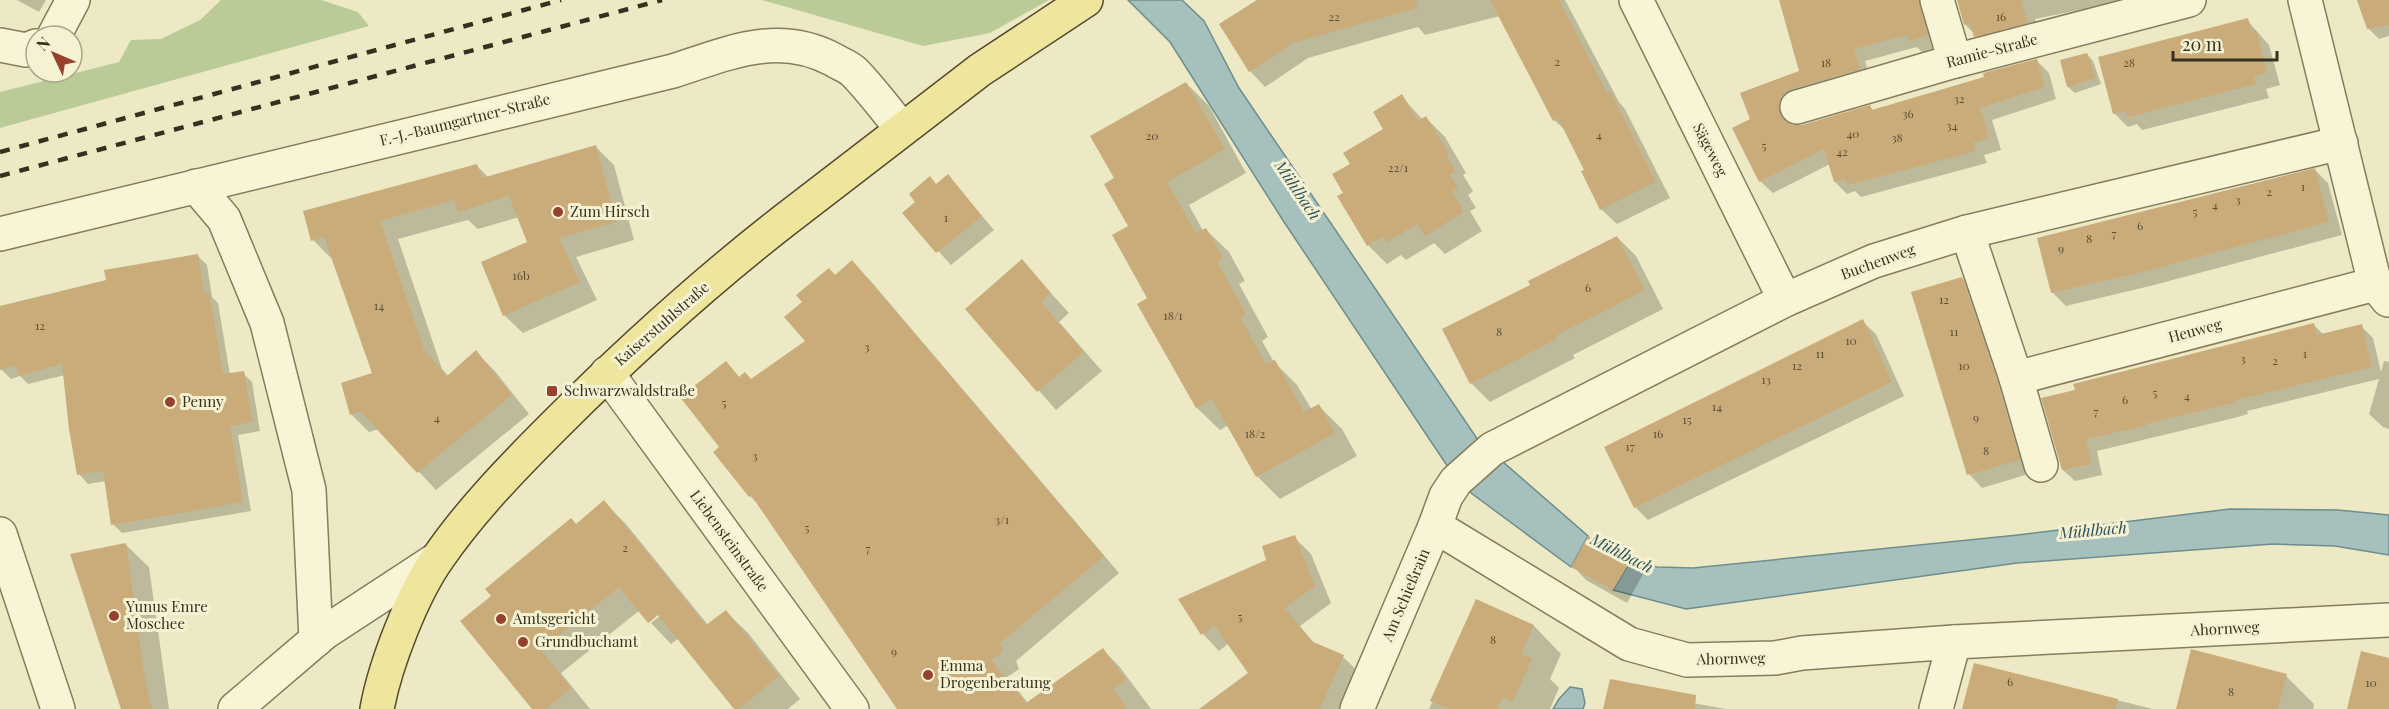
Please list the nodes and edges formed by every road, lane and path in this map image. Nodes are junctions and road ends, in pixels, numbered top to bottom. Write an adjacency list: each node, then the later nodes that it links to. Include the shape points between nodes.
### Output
1 (73, 0): 8 (street)
2 (1086, 0): 13 (main road, Kaiserstuhlstraße, via 980,70)
3 (1636, 0): 19 (street, Sägeweg)
4 (1937, 0): 11 (street)
5 (2189, 0): 7 (street, Ramie-Straße)
6 (2305, 0): 14 (street)
7 (2128, 7): 11 (street, Ramie-Straße)
8 (60, 24)
9 (0, 45): 10 (street)
10 (24, 50)
11 (1954, 61): 12 (street, Ramie-Straße)
12 (1797, 106)
13 (902, 129): 15 (street, F.-J.-Baumgartner-Straße, via 852,70 817,51 777,44 730,52 674,71); 20 (main road, Kaiserstuhlstraße, via 755,243)
14 (2341, 143): 16 (street, Buchenweg); 18 (street)
15 (196, 186): 17 (street, F.-J.-Baumgartner-Straße); 28 (street, via 224,219 267,323 309,490)
16 (1967, 232): 19 (street, Buchenweg, via 1874,261); 21 (street)
17 (0, 234)
18 (2382, 293): 21 (street, Heuweg)
19 (1785, 300): 23 (street, Buchenweg, via 1491,449)
20 (607, 373): 26 (main road, Kaiserstuhlstraße, via 504,477); 33 (street, Liebensteinstraße)
21 (2016, 378): 22 (street)
22 (2041, 465)
23 (1456, 481): 24 (street, Am Schießrain, via 1446,496)
24 (1436, 526): 29 (street, Ahornweg, via 1629,644 1687,660 1775,658); 34 (street, Am Schießrain)
25 (0, 534): 30 (street)
26 (437, 559): 28 (street); 32 (main road, Kaiserstuhlstraße, via 395,649)
27 (2389, 620): 29 (street, Ahornweg)
28 (316, 640): 31 (street)
29 (1953, 642): 35 (street)
30 (58, 709)
31 (235, 709)
32 (377, 709)
33 (852, 709)
34 (1357, 709)
35 (1936, 709)

